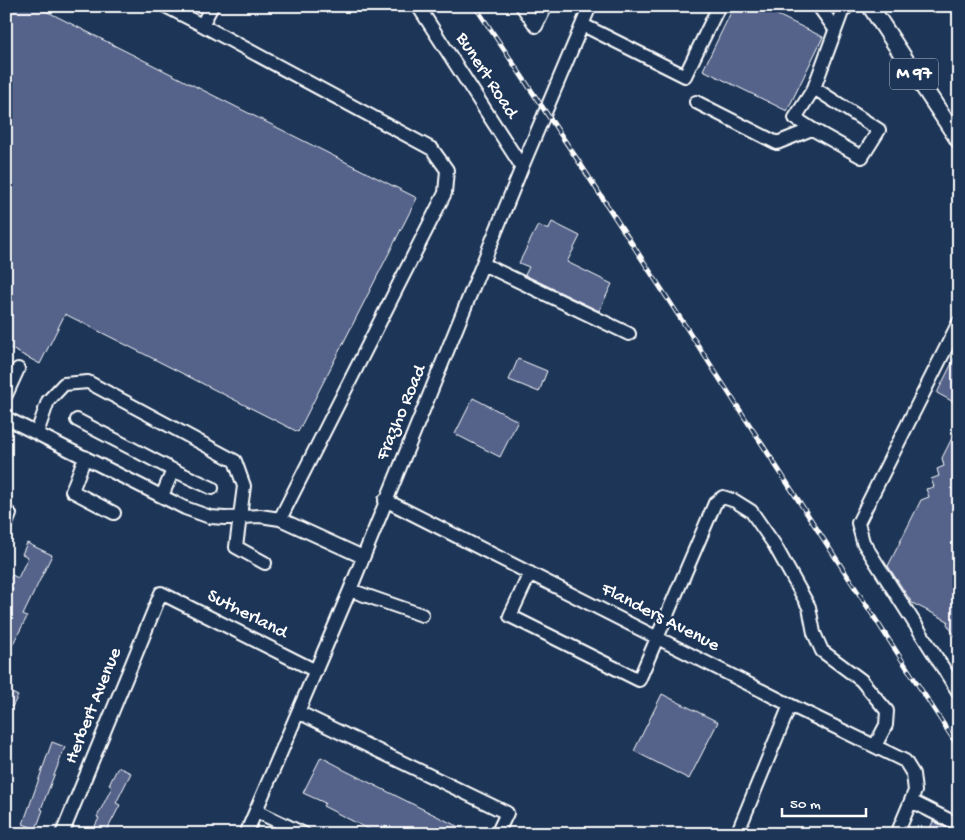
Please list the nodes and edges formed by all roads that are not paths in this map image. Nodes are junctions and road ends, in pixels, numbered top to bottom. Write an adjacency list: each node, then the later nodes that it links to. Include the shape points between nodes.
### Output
1 (165, 6): 11 (street)
2 (212, 6): 11 (street)
3 (418, 6): 18 (street, Bunert Road)
4 (522, 6): 5 (street, via 536,26)
5 (546, 6)
6 (590, 6): 12 (street, Frazho Road)
7 (719, 6): 12 (street, via 685,76)
8 (848, 6): 13 (street, via 842,12)
9 (820, 8): 13 (street)
10 (876, 8): 17 (main road, M 97)
11 (202, 25): 34 (street, via 432,150 447,170 445,193)
12 (582, 25): 18 (street, Frazho Road)
13 (836, 30): 14 (street)
14 (814, 88): 16 (street, via 794,118); 16 (street, via 879,130 862,157)
15 (696, 102): 16 (street, via 777,142)
16 (812, 129)
17 (959, 141)
18 (522, 167): 19 (street, Frazho Road)
19 (483, 264): 21 (street); 31 (street, Frazho Road)
20 (959, 322): 43 (street, via 858,523 863,542)
21 (629, 334)
22 (18, 369): 23 (street)
23 (6, 396)
24 (6, 418): 26 (street)
25 (77, 420): 28 (street)
26 (37, 433): 27 (street); 33 (street, via 48,402 64,384 88,382 235,461 244,486)
27 (85, 457): 30 (street); 32 (street, via 72,491)
28 (172, 470): 29 (street); 30 (street)
29 (212, 488)
30 (162, 496): 33 (street, via 210,517)
31 (386, 500): 35 (street, Frazho Road); 37 (street, Flanders Avenue)
32 (114, 513)
33 (239, 517): 34 (street); 36 (street, via 236,547)
34 (280, 519): 35 (street)
35 (363, 557): 38 (street, Frazho Road)
36 (265, 563)
37 (530, 573): 41 (street, Flanders Avenue); 41 (street, via 510,616 639,680)
38 (350, 590): 40 (street); 42 (street, Frazho Road)
39 (161, 593): 42 (street, Sutherland); 50 (street, Herbert Avenue)
40 (422, 615)
41 (656, 637): 44 (street, Flanders Avenue); 46 (street, via 715,503 723,497 735,501 752,511 774,544 809,607 822,651 861,680 887,711 886,725)
42 (316, 671): 45 (street, Frazho Road)
43 (959, 693)
44 (790, 705): 46 (street, Flanders Avenue); 54 (street)
45 (298, 712): 48 (street, Frazho Road); 53 (street, via 507,813)
46 (875, 746): 47 (street, Flanders Avenue, via 905,761 913,774 915,791)
47 (911, 800): 49 (street); 55 (street)
48 (256, 812): 51 (street, Frazho Road); 52 (street)
49 (959, 825)
50 (62, 834)
51 (246, 834)
52 (304, 834)
53 (497, 834)
54 (736, 834)
55 (897, 834)

